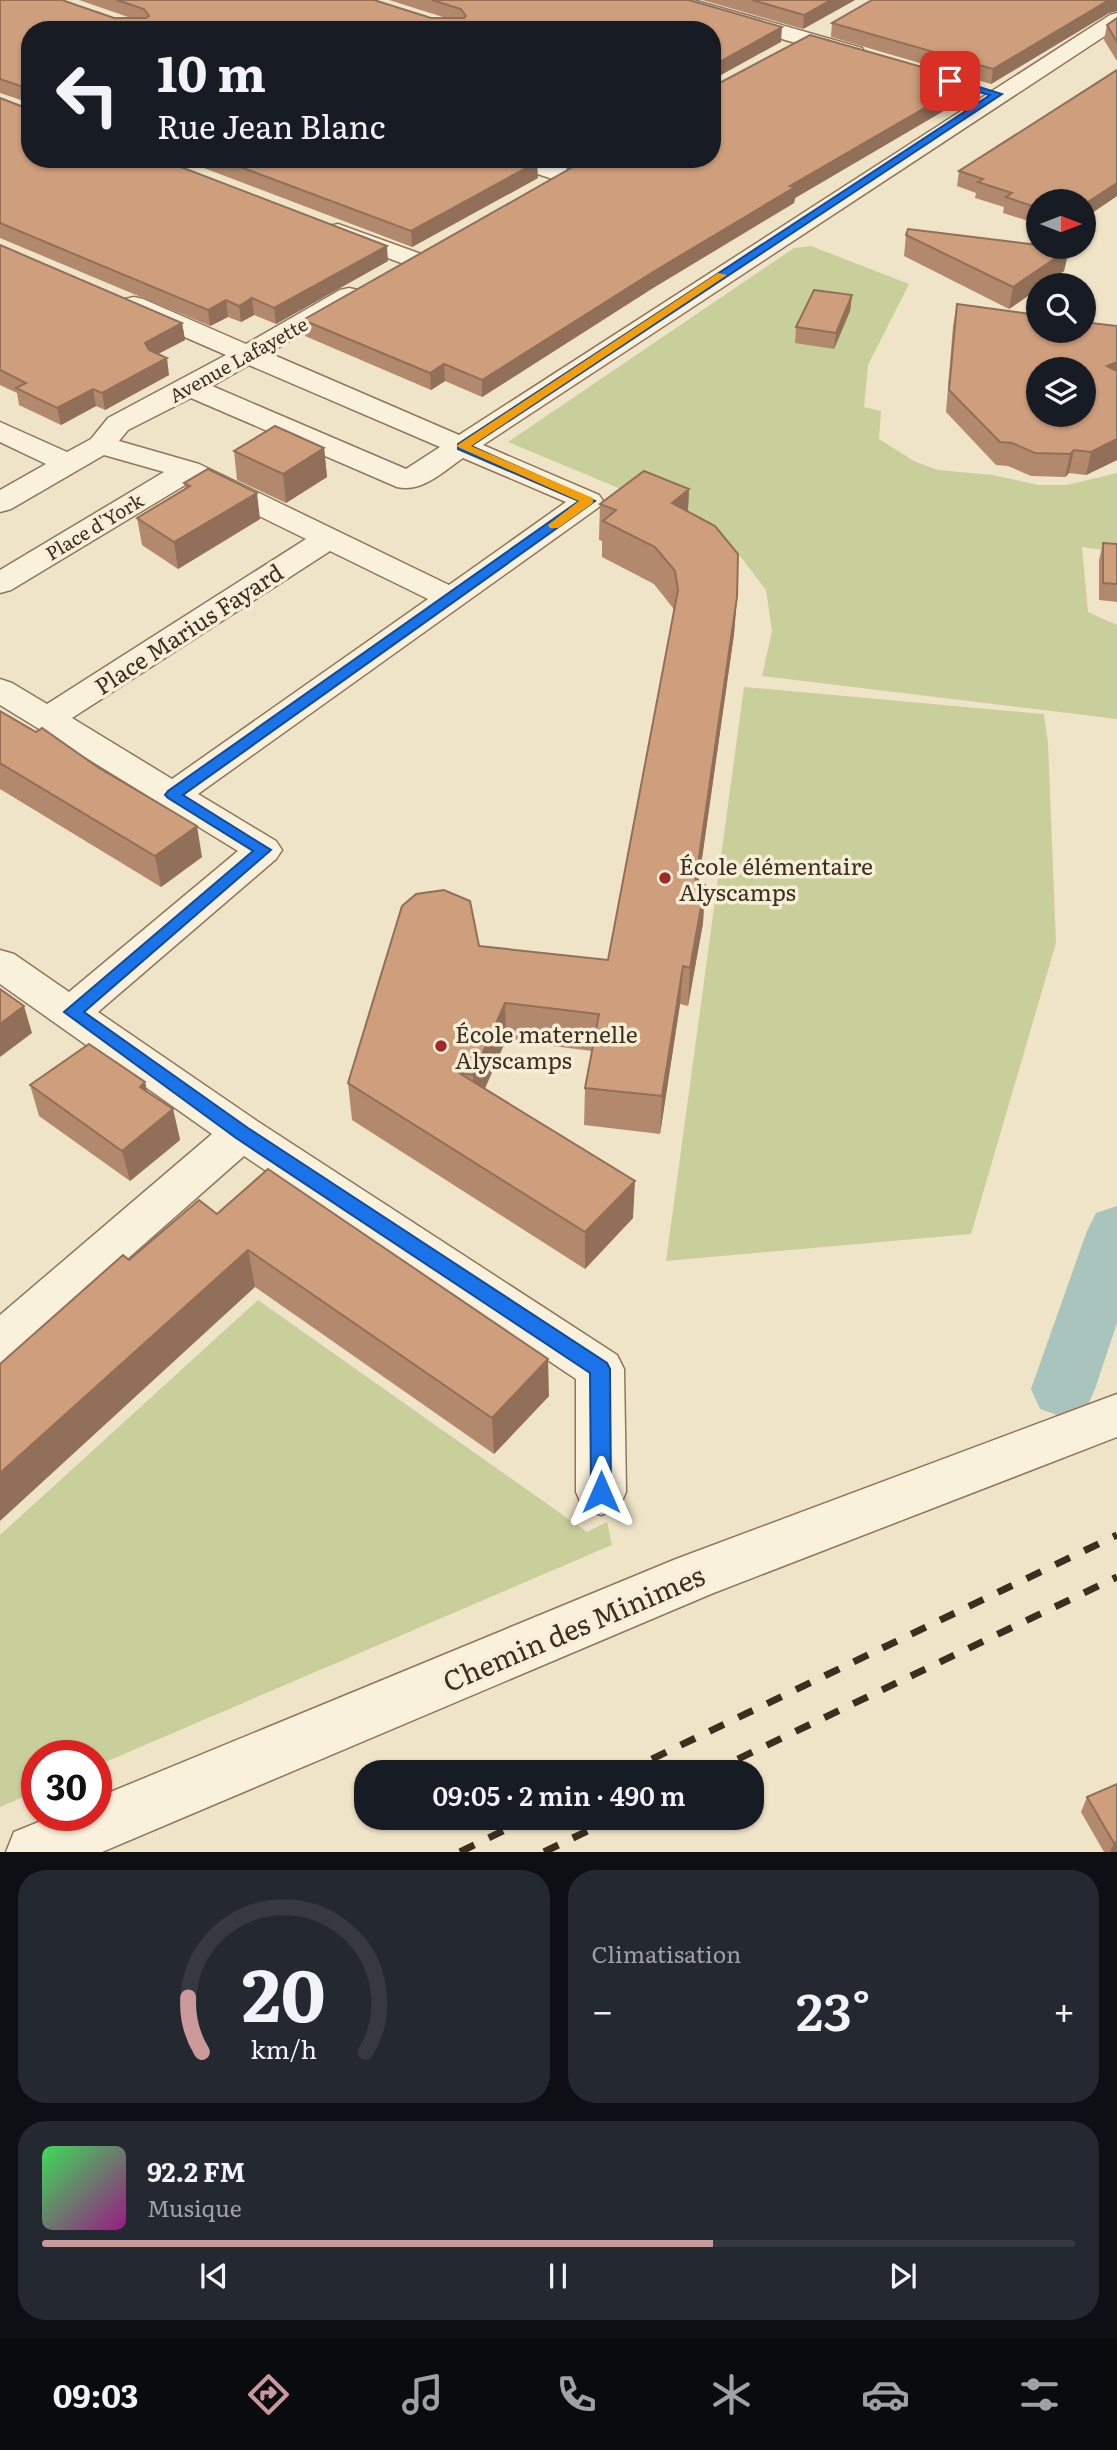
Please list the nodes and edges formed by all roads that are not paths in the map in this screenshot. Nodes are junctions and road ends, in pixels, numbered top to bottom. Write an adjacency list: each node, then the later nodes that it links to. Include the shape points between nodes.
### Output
1 (671, 0): 4 (street)
2 (1117, 19): 8 (street)
3 (836, 22): 4 (street)
4 (805, 39): 5 (street); 6 (street)
5 (782, 53)
6 (869, 57)
7 (972, 87): 8 (street)
8 (998, 94): 19 (street)
9 (562, 168): 10 (street, via 572,170)
10 (527, 195)
11 (312, 221): 12 (street, via 424,253)
12 (389, 273)
13 (365, 286): 15 (street, Avenue Lafayette)
14 (114, 296): 15 (street)
15 (248, 354): 16 (street, Avenue Lafayette); 19 (street)
16 (190, 387): 18 (street, Avenue Lafayette, via 118,424); 19 (street, via 408,481)
17 (0, 431): 20 (street)
18 (101, 445): 20 (street, Avenue Lafayette); 21 (street)
19 (462, 446): 25 (street, via 588,501)
20 (70, 465): 22 (street, Avenue Lafayette)
21 (189, 470): 23 (street); 24 (street, Place d'York)
22 (0, 503)
23 (328, 538): 25 (street); 27 (street, Place Marius Fayard)
24 (0, 583)
25 (451, 598): 28 (street)
26 (0, 690): 27 (street)
27 (47, 719): 28 (street)
28 (173, 795): 30 (street, via 263,850)
29 (0, 964): 30 (street)
30 (72, 1012): 31 (street)
31 (242, 1133): 32 (street); 34 (street, via 600,1369)
32 (0, 1343)
33 (1117, 1415): 35 (street, Chemin des Minimes, via 694,1576)
34 (601, 1492)
35 (34, 1852)

